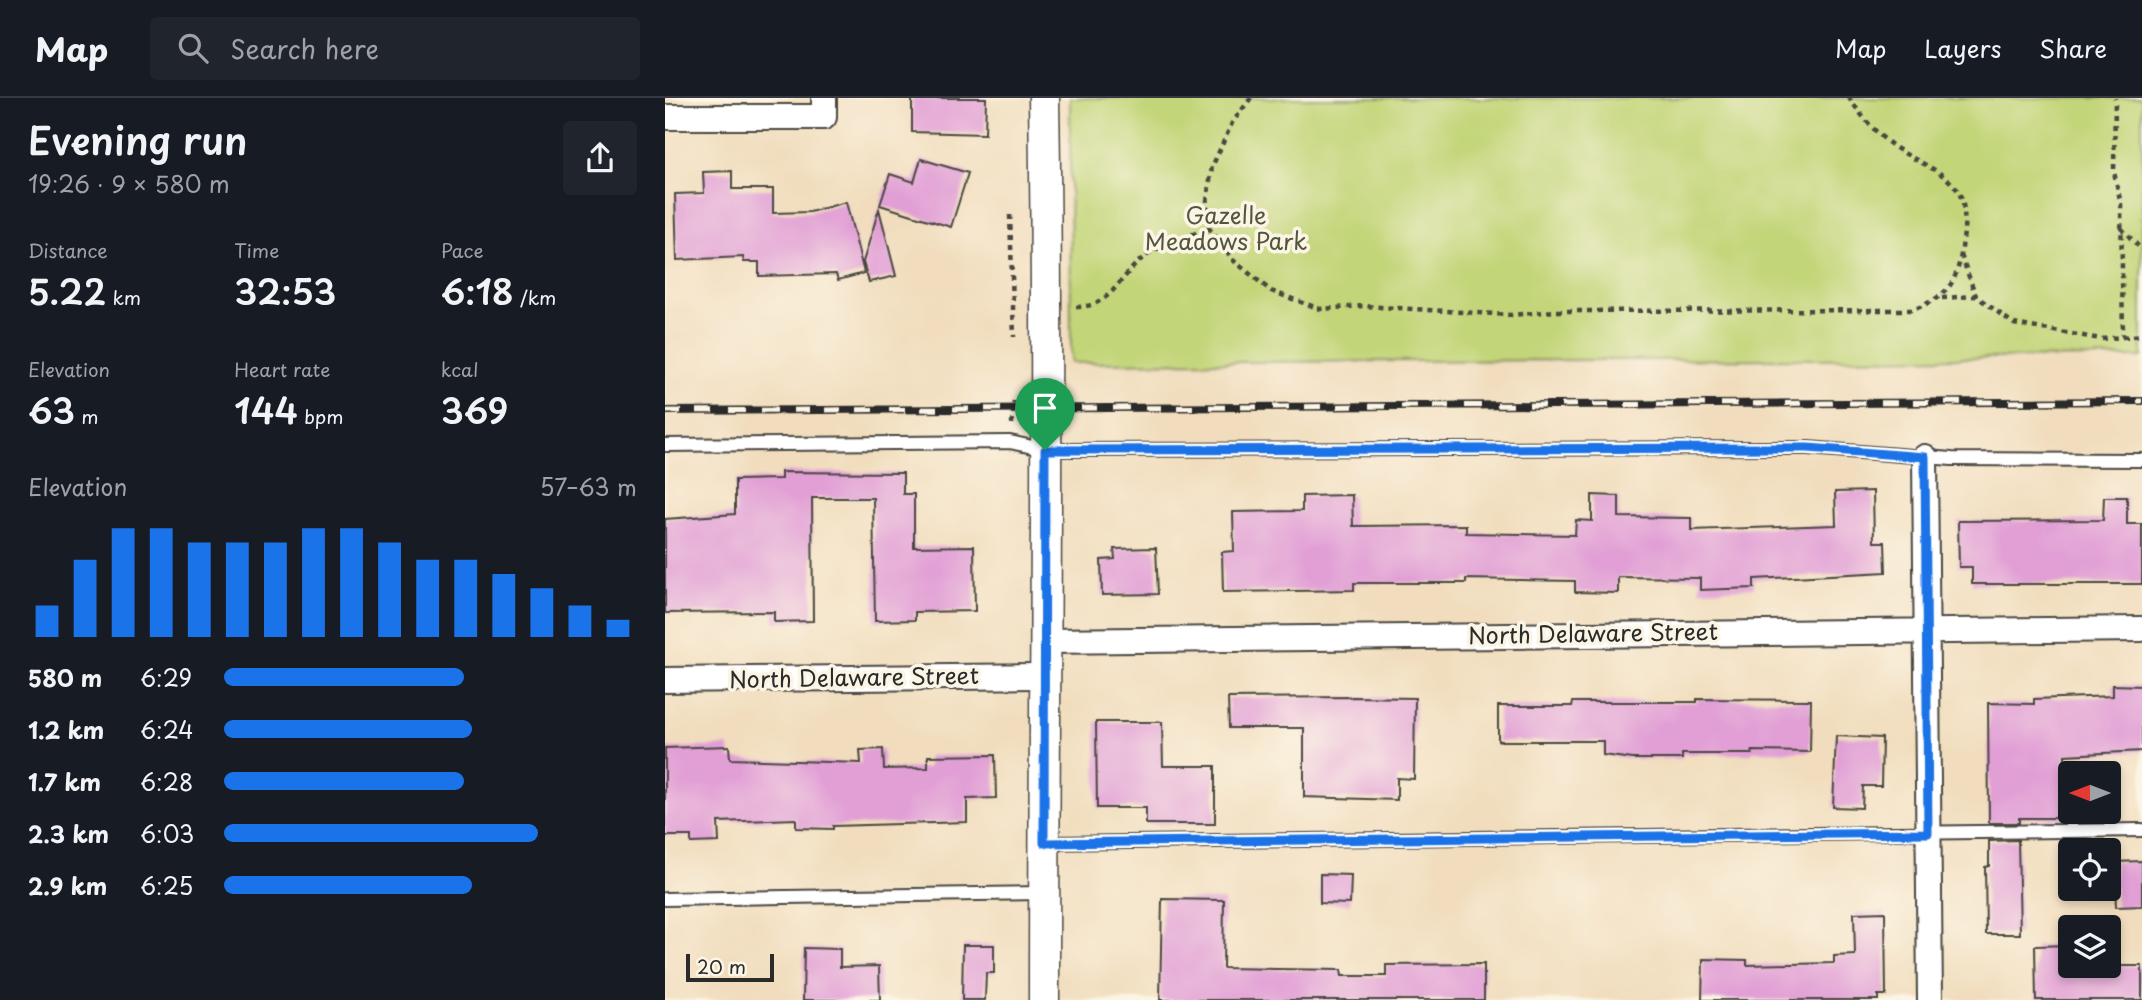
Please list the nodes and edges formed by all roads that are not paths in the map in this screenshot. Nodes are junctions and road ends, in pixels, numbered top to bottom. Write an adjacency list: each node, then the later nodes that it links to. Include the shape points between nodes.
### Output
1 (1044, 98): 5 (street)
2 (824, 107): 3 (street)
3 (665, 117)
4 (665, 445): 5 (lane, via 1010,442)
5 (1045, 450): 6 (lane, via 1808,448); 10 (street)
6 (1925, 457): 7 (lane); 9 (street)
7 (2142, 460)
8 (2142, 629): 9 (street, North Delaware Street)
9 (1927, 631): 10 (street, North Delaware Street); 14 (street)
10 (1044, 641): 11 (street)
11 (1043, 676): 12 (street, North Delaware Street); 15 (street)
12 (665, 680)
13 (2142, 830): 14 (lane)
14 (1928, 833): 15 (lane); 19 (street)
15 (1044, 843): 16 (street)
16 (1044, 893): 17 (lane); 18 (street)
17 (665, 899)
18 (1044, 1000)
19 (1930, 1000)

